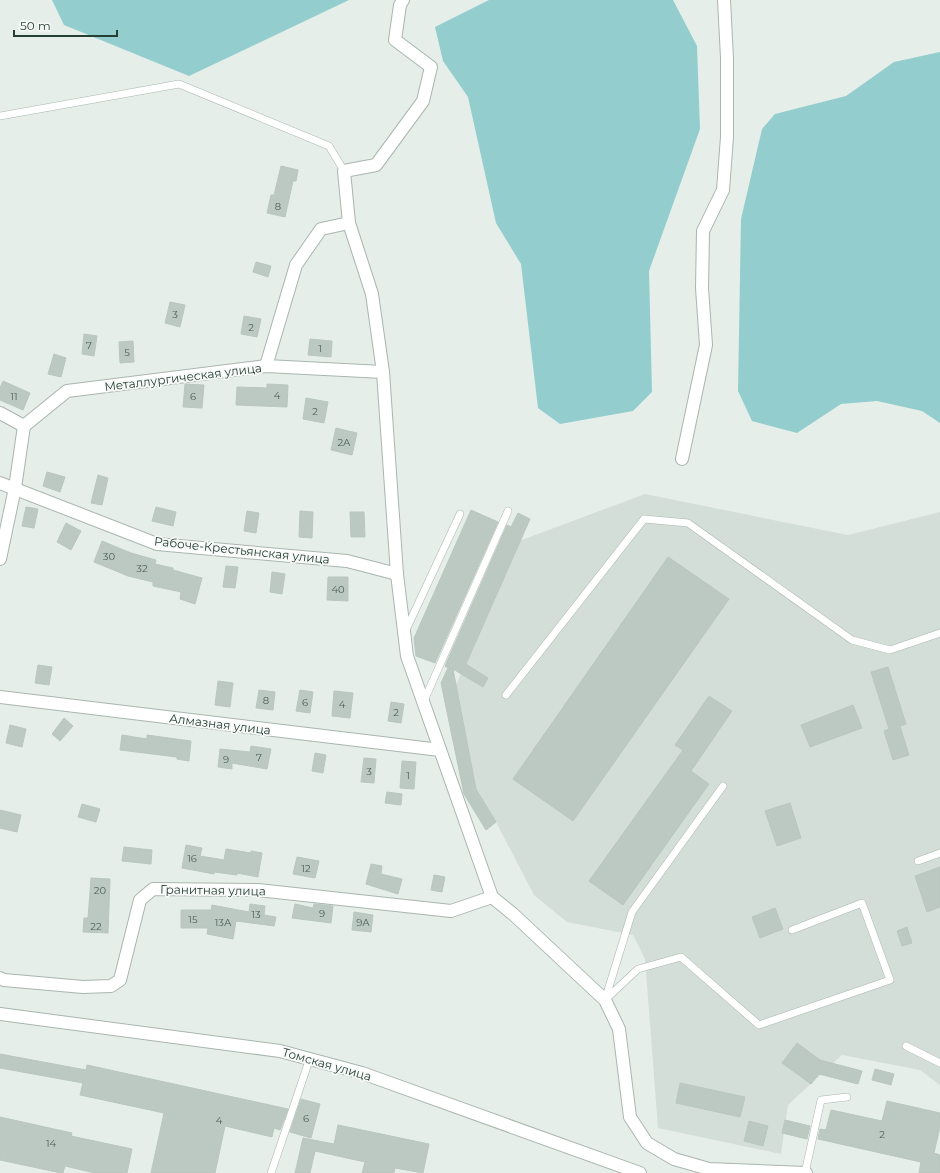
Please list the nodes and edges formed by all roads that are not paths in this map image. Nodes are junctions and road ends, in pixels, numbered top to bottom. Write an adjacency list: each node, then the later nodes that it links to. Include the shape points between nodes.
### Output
1 (403, 0): 4 (street, via 395,40 431,67 423,101 376,165)
2 (724, 0): 10 (street, via 727,137 722,190 703,231 702,288 706,345)
3 (0, 116): 4 (lane, via 179,84 329,146)
4 (344, 171): 5 (street)
5 (349, 223): 6 (street, via 321,229 296,265); 7 (street, via 372,294)
6 (266, 366): 7 (street, Металлургическая улица); 9 (street, Металлургическая улица, via 67,391)
7 (383, 372): 16 (street)
8 (0, 413): 9 (street)
9 (24, 426): 12 (street)
10 (682, 459)
11 (0, 483): 12 (street, Рабоче-Крестьянская улица)
12 (14, 488): 15 (street); 16 (street, Рабоче-Крестьянская улица, via 157,544 347,561)
13 (508, 511): 21 (lane)
14 (460, 514): 17 (lane)
15 (0, 559)
16 (397, 574): 17 (street)
17 (405, 634): 21 (street, via 407,656)
18 (940, 634): 19 (lane, via 890,650 852,640 688,524 644,519)
19 (506, 695)
20 (0, 697): 22 (street, Алмазная улица)
21 (423, 703): 22 (street)
22 (440, 750): 26 (street)
23 (723, 786): 29 (lane, via 632,912)
24 (940, 853): 25 (lane)
25 (918, 861)
26 (492, 897): 28 (street, Гранитная улица, via 451,911 258,890 153,889 140,900 120,980 112,986 83,987); 29 (street, via 514,914)
27 (792, 930): 29 (lane, via 862,903 890,980 759,1025 681,957 638,969)
28 (0, 978)
29 (605, 1000): 37 (street, via 619,1029 630,1117 647,1144 674,1159 708,1169)
30 (0, 1014): 32 (street, Томская улица, via 280,1051)
31 (906, 1046): 33 (lane)
32 (310, 1058): 35 (lane); 36 (street, Томская улица, via 362,1073)
33 (940, 1063)
34 (847, 1097): 37 (lane, via 821,1100)
35 (271, 1173)
36 (640, 1173)
37 (806, 1173)

